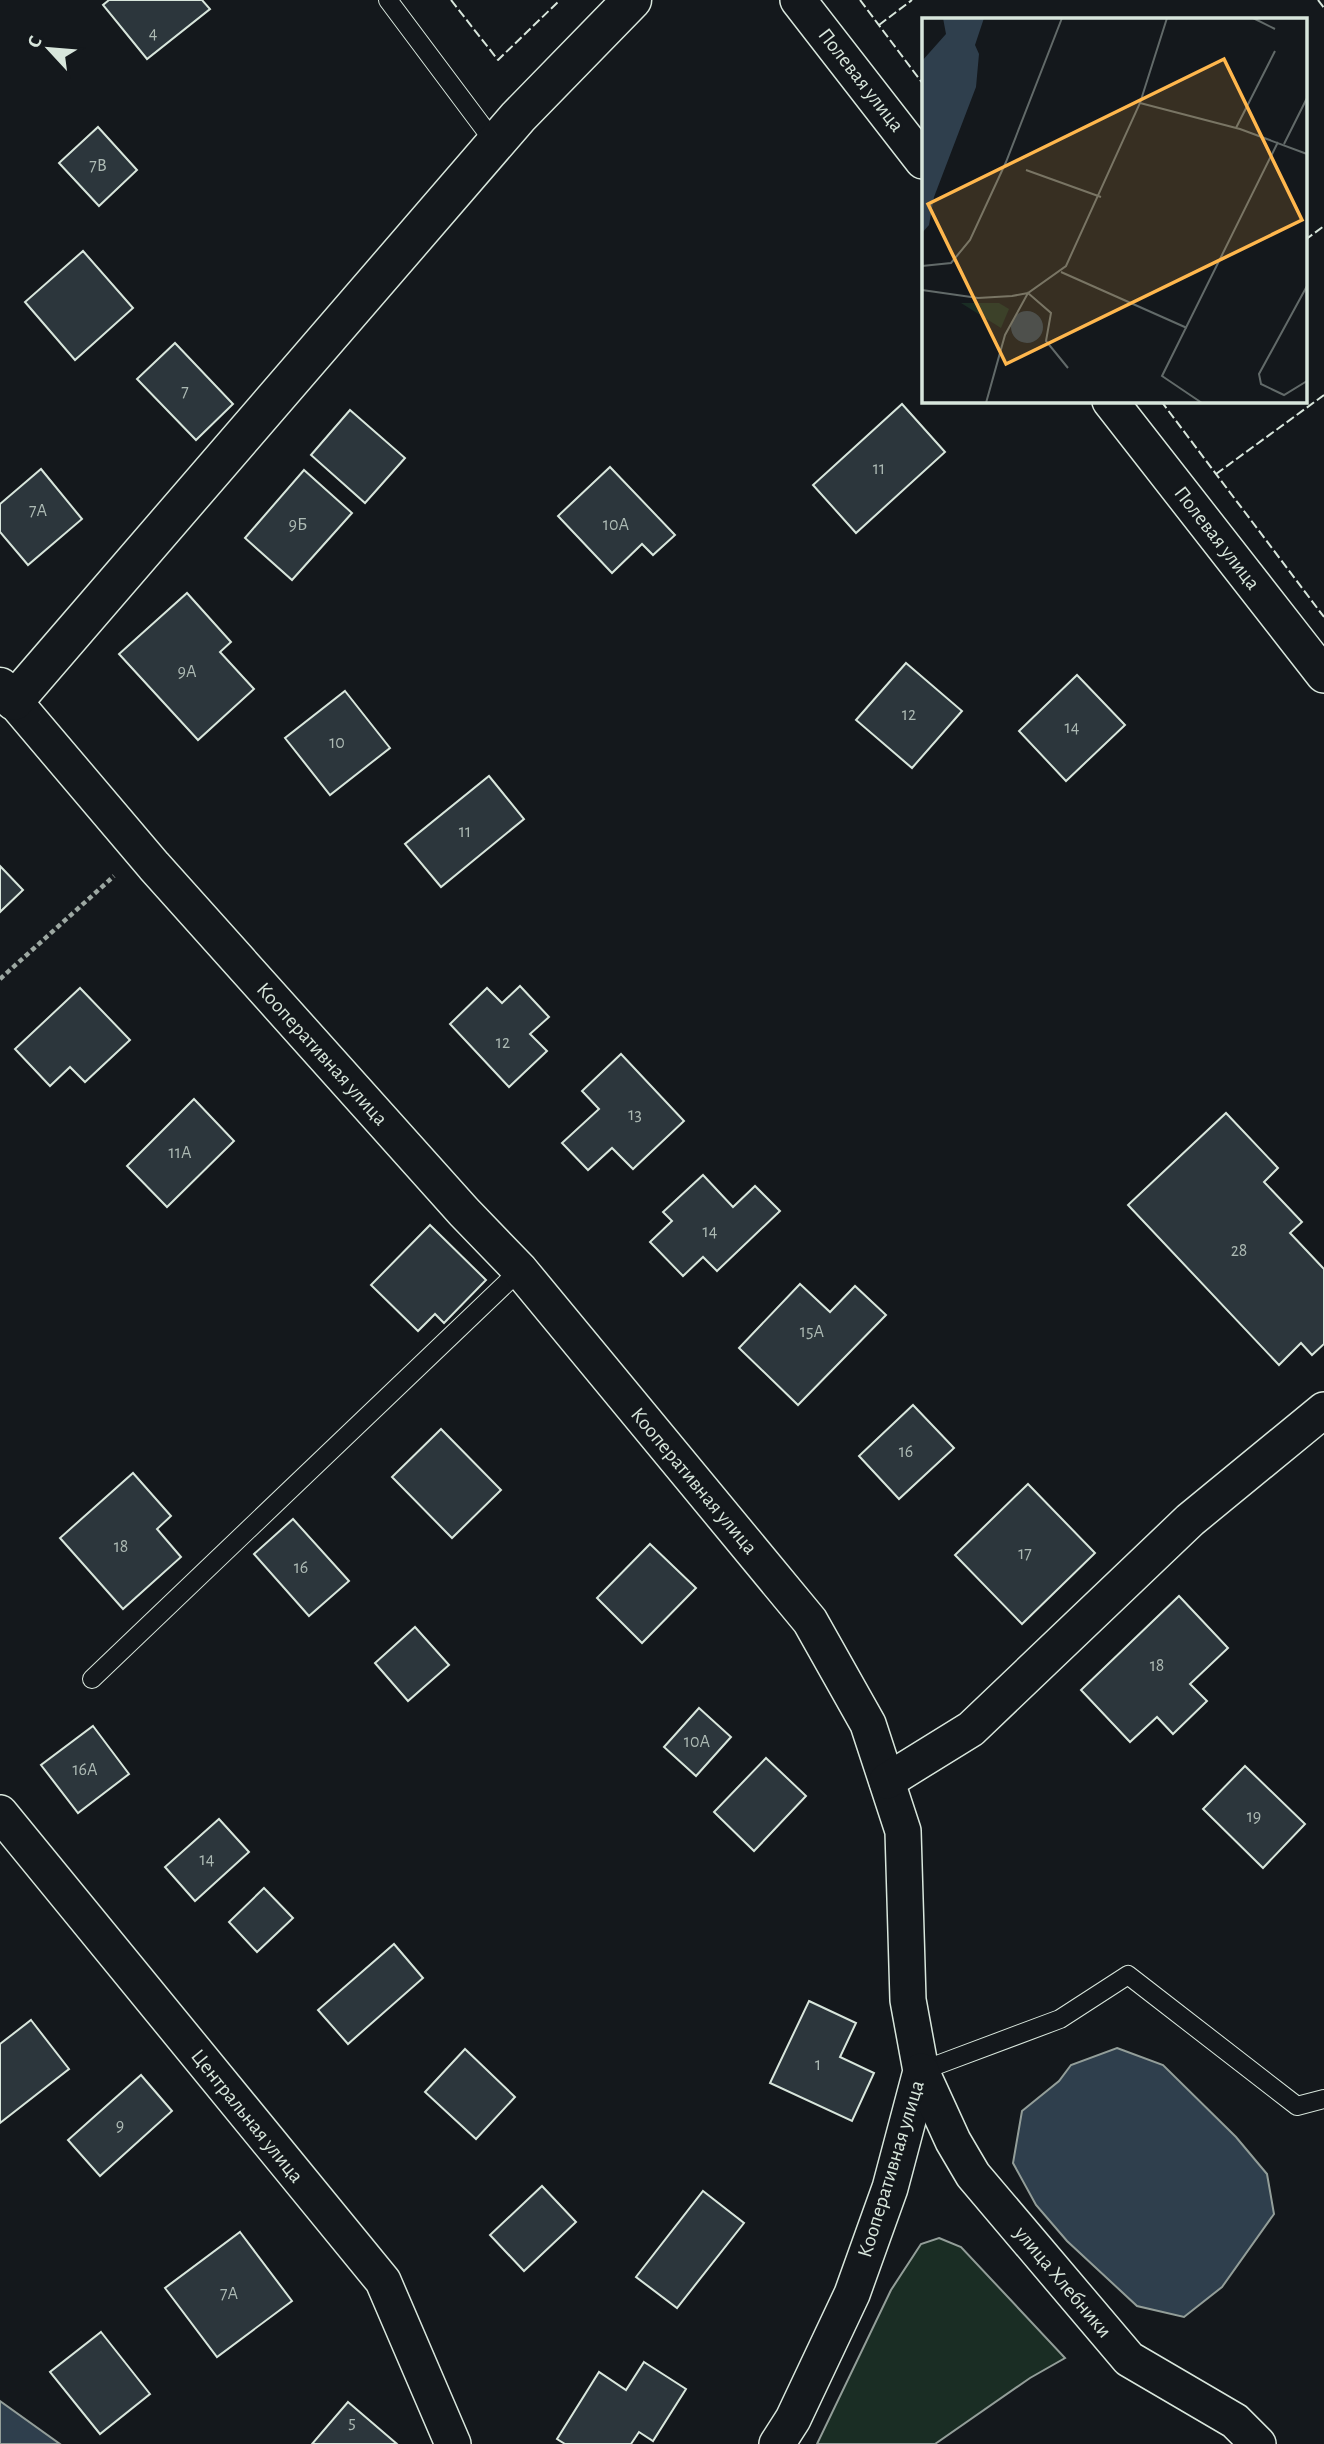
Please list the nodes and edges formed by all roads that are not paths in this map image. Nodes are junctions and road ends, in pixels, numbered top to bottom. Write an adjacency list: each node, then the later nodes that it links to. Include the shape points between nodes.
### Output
1 (388, 0): 4 (lane)
2 (632, 0): 4 (street)
3 (798, 0): 5 (street, Полевая улица)
4 (495, 143): 8 (street)
5 (922, 160)
6 (1111, 402): 7 (street, Полевая улица)
7 (1324, 675)
8 (7, 694): 9 (street, Кооперативная улица, via 142,851)
9 (520, 1270): 11 (lane); 12 (street, Кооперативная улица, via 810,1621 868,1724)
10 (1324, 1410): 12 (street, via 1190,1520 971,1729)
11 (92, 1679)
12 (887, 1781): 14 (street, Кооперативная улица, via 903,1831 908,2000)
13 (0, 1813): 16 (street, Центральная улица, via 383,2281)
14 (921, 2071): 15 (lane, via 1060,2019 1128,1975 1297,2106); 17 (street, Кооперативная улица, via 890,2188 852,2294); 18 (street, улица Хлебники, via 972,2175 1129,2359 1235,2421)
15 (1324, 2099)
16 (453, 2444)
17 (777, 2444)
18 (1258, 2444)

